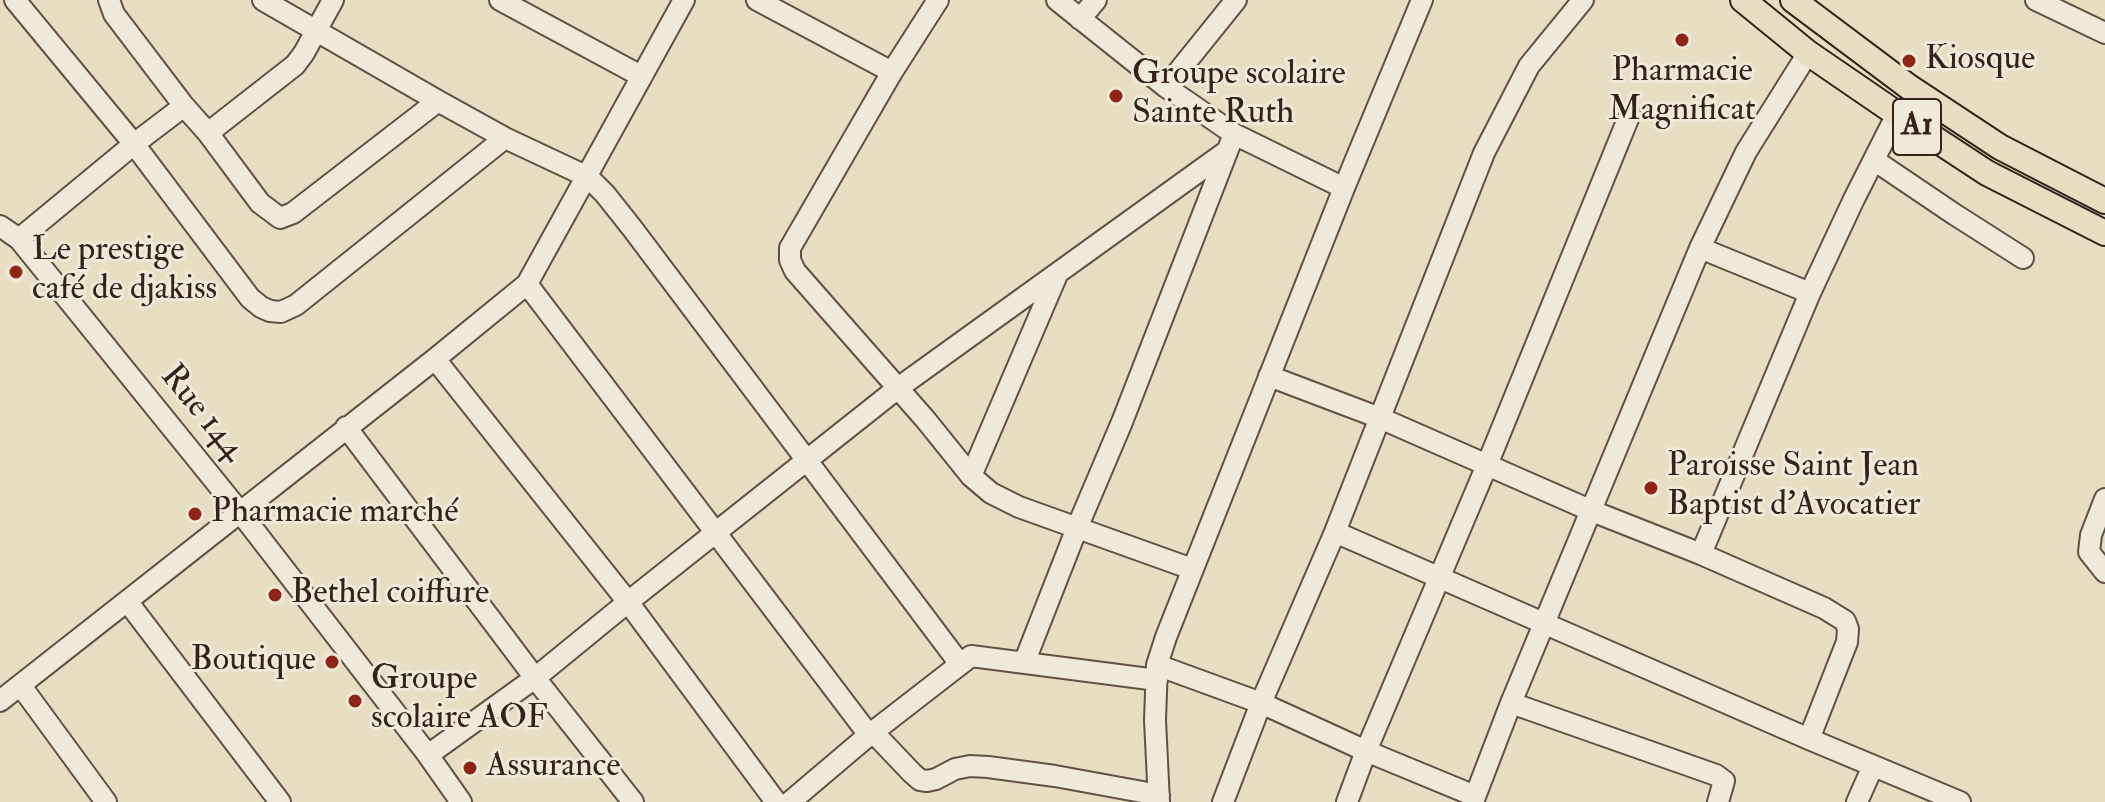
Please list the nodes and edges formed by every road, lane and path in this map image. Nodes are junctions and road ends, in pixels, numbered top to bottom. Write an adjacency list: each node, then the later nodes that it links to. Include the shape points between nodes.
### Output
1 (15, 0): 31 (street)
2 (109, 0): 25 (street, via 114,14)
3 (263, 0): 18 (street)
4 (333, 0): 18 (street)
5 (500, 0): 22 (street)
6 (684, 0): 22 (street)
7 (757, 0): 21 (street)
8 (938, 0): 21 (street)
9 (1057, 0): 17 (street)
10 (1096, 0): 17 (street)
11 (1236, 0): 23 (street)
12 (1422, 0): 34 (street)
13 (1583, 0): 47 (street, via 1529,66 1484,153)
14 (1743, 0): 20 (main road, A1)
15 (1793, 0): 35 (main road, A1, via 2000,147)
16 (2036, 0): 19 (street)
17 (1080, 19): 23 (street)
18 (316, 30): 24 (street); 28 (street, via 295,65)
19 (2105, 33)
20 (1808, 53): 27 (main road, A1); 39 (street, via 1746,152)
21 (892, 72): 46 (street, via 790,248 790,260)
22 (641, 76): 33 (street)
23 (1166, 87): 30 (street)
24 (438, 101): 28 (street, via 280,218 260,203); 29 (street)
25 (184, 106): 28 (street); 31 (street)
26 (1630, 114): 50 (street)
27 (1897, 114): 32 (street); 37 (main road, A1, via 1987,173)
28 (208, 133)
29 (505, 138): 31 (street, via 281,312 250,298); 33 (street)
30 (1231, 142): 34 (street); 41 (street); 55 (street)
31 (134, 144): 38 (street)
32 (1874, 160): 40 (street); 43 (street)
33 (588, 177): 42 (street); 49 (street)
34 (1344, 188): 45 (street)
35 (2105, 201)
36 (0, 226): 38 (street, Rue 144)
37 (2105, 233)
38 (19, 239): 54 (street, Rue 144)
39 (1700, 248): 43 (street); 53 (street)
40 (2023, 258)
41 (1056, 275): 46 (street); 51 (street)
42 (527, 284): 44 (street); 57 (street)
43 (1810, 293): 58 (street)
44 (435, 359): 48 (street); 63 (street)
45 (1269, 376): 47 (street); 59 (street)
46 (898, 388): 49 (street); 51 (street)
47 (1380, 418): 50 (street); 56 (street)
48 (346, 427): 54 (street); 68 (street)
49 (808, 460): 57 (street); 66 (street)
50 (1487, 465): 53 (street); 61 (street)
51 (971, 476): 55 (street, via 1019,507)
52 (2105, 499): 60 (street, via 2089,552)
53 (1592, 511): 58 (street); 64 (street)
54 (240, 512): 62 (street); 76 (street, Rue 144)
55 (1077, 528): 59 (street); 65 (street)
56 (1335, 532): 61 (street); 71 (street)
57 (716, 533): 63 (street); 73 (street)
58 (1701, 554): 74 (street, via 1845,621 1847,642)
59 (1192, 569): 67 (street)
60 (2105, 572)
61 (1438, 578): 64 (street); 75 (street)
62 (127, 601): 69 (street); 81 (street)
63 (628, 602): 68 (street); 84 (street)
64 (1544, 624): 72 (street); 74 (street)
65 (1024, 663): 66 (street, via 971,656); 67 (street)
66 (960, 664): 73 (street)
67 (1157, 673): 71 (street); 78 (street)
68 (535, 678): 76 (street); 83 (street)
69 (21, 686): 70 (street); 80 (street)
70 (0, 701)
71 (1261, 703): 75 (street); 86 (street)
72 (1511, 703): 79 (street); 88 (street, via 1716,775 1724,781)
73 (871, 733): 78 (street, via 920,780 970,766 988,767); 85 (street)
74 (1809, 739): 77 (street)
75 (1366, 751): 79 (street); 87 (street)
76 (428, 755): 82 (street, Rue 144)
77 (1873, 766): 89 (street); 90 (street)
78 (1159, 798)
79 (1474, 799)
80 (106, 802)
81 (280, 802)
82 (461, 802)
83 (633, 802)
84 (776, 802)
85 (790, 802)
86 (1223, 802)
87 (1347, 802)
88 (1718, 802)
89 (1857, 802)
90 (1960, 802)

